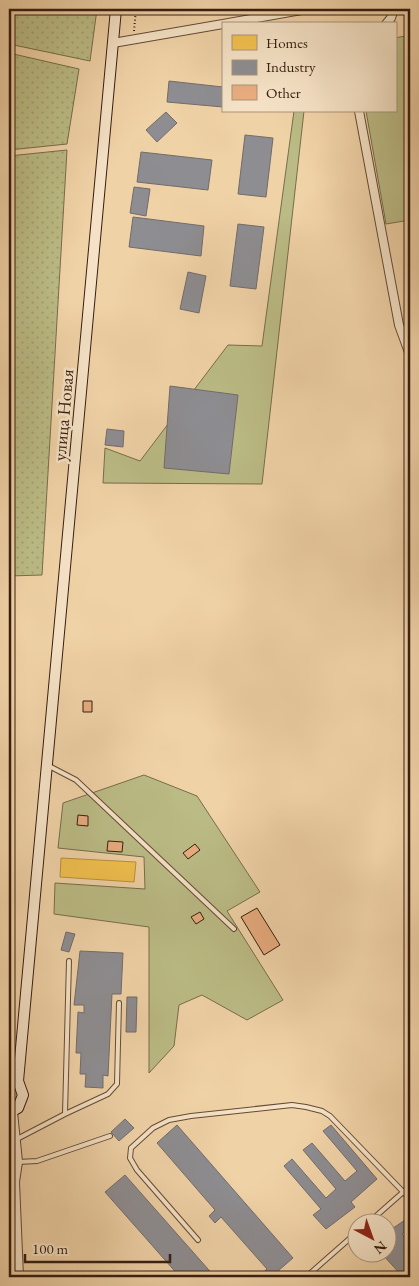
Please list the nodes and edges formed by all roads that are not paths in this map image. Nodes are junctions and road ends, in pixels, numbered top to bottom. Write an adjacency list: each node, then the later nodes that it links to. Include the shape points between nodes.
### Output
1 (116, 9): 7 (street, улица Новая)
2 (307, 9): 4 (street)
3 (394, 9): 5 (street)
4 (234, 22)
5 (388, 22)
6 (222, 24): 7 (street)
7 (113, 44): 10 (street, улица Новая)
8 (359, 112): 9 (street, via 399,325)
9 (410, 355)
10 (48, 766): 11 (lane, via 76,780); 14 (street, улица Новая, via 19,1057)
11 (234, 929)
12 (69, 961): 16 (lane)
13 (119, 1003): 16 (lane, via 117,1084 108,1094)
14 (12, 1076): 15 (street, via 23,1095)
15 (11, 1113): 18 (street)
16 (65, 1114): 18 (lane)
17 (110, 1136): 19 (lane, via 37,1161)
18 (17, 1139): 19 (street)
19 (18, 1162): 21 (street)
20 (9, 1168): 21 (street)
21 (15, 1182): 28 (street)
22 (410, 1186): 23 (lane)
23 (404, 1192): 24 (lane); 25 (lane); 26 (lane, via 322,1111 292,1105 169,1120 153,1128 131,1148 130,1158)
24 (410, 1199)
25 (379, 1214)
26 (198, 1240)
27 (346, 1242): 29 (lane)
28 (20, 1277)
29 (306, 1277)

